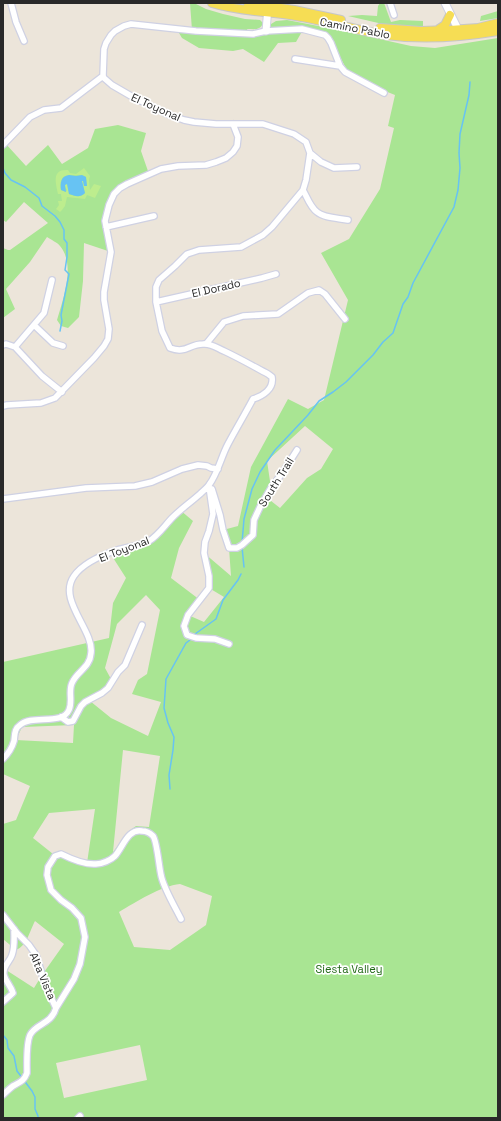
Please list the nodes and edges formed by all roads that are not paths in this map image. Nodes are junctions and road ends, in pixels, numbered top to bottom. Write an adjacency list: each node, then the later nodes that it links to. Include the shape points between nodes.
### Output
1 (11, 3): 15 (street)
2 (212, 3): 7 (main road, Camino Pablo, via 245,10)
3 (228, 3): 6 (main road, Camino Pablo)
4 (390, 3): 8 (street)
5 (445, 3): 9 (street)
6 (253, 4): 7 (main road, Camino Pablo)
7 (268, 8): 11 (main road, Camino Pablo, via 294,10 386,29); 12 (street); 14 (main road, Camino Pablo, via 386,35 415,37)
8 (394, 15)
9 (450, 15): 11 (main road); 14 (street)
10 (498, 23): 14 (main road, Camino Pablo)
11 (439, 29): 14 (main road, Camino Pablo)
12 (266, 31): 17 (street, via 302,30 325,35); 18 (street, via 253,34 131,24 111,35 106,43)
13 (498, 31): 14 (main road, Camino Pablo)
14 (458, 33)
15 (24, 41)
16 (295, 59): 17 (street)
17 (340, 66): 19 (street, via 345,72)
18 (103, 76): 20 (street, El Toyonal, via 119,90 174,116 194,122); 21 (street, via 61,108 44,110 30,116)
19 (384, 93)
20 (233, 124): 22 (street, El Toyonal, via 263,124 294,134 306,142); 27 (street, via 237,146 226,158 206,165 170,166 127,184 112,197)
21 (3, 146)
22 (310, 153): 23 (street, via 334,168); 24 (street)
23 (357, 167)
24 (303, 190): 26 (street, via 318,213); 30 (street, via 263,236 241,246 199,250 187,254 157,284)
25 (154, 216): 27 (street)
26 (348, 220)
27 (106, 226): 37 (street, via 111,252 104,292 109,335 104,346)
28 (276, 274): 30 (street, El Dorado)
29 (52, 280): 32 (street, via 44,313)
30 (156, 302): 33 (street, via 162,331 170,348 182,351)
31 (345, 319): 33 (street, via 331,300 319,290 308,293 278,314 243,316 224,322)
32 (34, 325): 35 (street, via 53,343); 36 (street)
33 (206, 344): 40 (street, El Toyonal, via 236,356 268,374 273,382 262,396 253,399)
34 (3, 345): 36 (street)
35 (63, 346)
36 (15, 347): 37 (street, via 42,376)
37 (62, 392): 38 (street, via 55,398 41,403)
38 (3, 406)
39 (297, 450): 41 (street, South Trail, via 260,507 254,520 253,535 237,548 229,548)
40 (218, 469): 41 (street, El Toyonal); 42 (street, via 198,465 135,486 86,488)
41 (209, 486): 44 (street, via 212,514 204,554 209,576 208,588 188,615 184,626 187,635); 45 (street, El Toyonal, via 180,510 151,540 105,555 82,568 73,578 70,586 71,599 92,647 90,661 72,684 70,709)
42 (3, 499)
43 (142, 625): 45 (street, via 125,665 108,688 85,702 73,722)
44 (229, 644)
45 (61, 717): 46 (street, via 28,720 20,724 11,748)
46 (3, 759)
47 (3, 915): 49 (street, Alta Vista)
48 (181, 919): 51 (street, via 161,877 154,837 149,833 136,830 122,844 115,856 106,862 96,864 76,861 61,854 55,856 48,867 47,875 51,890 81,918 85,937 80,964 74,979)
49 (14, 929): 50 (street, via 12,956 4,974 13,993); 51 (street, Alta Vista, via 36,955)
50 (3, 1002)
51 (56, 1008): 52 (street, Alta Vista, via 54,1014 30,1035 27,1073 23,1081)
52 (3, 1095)

